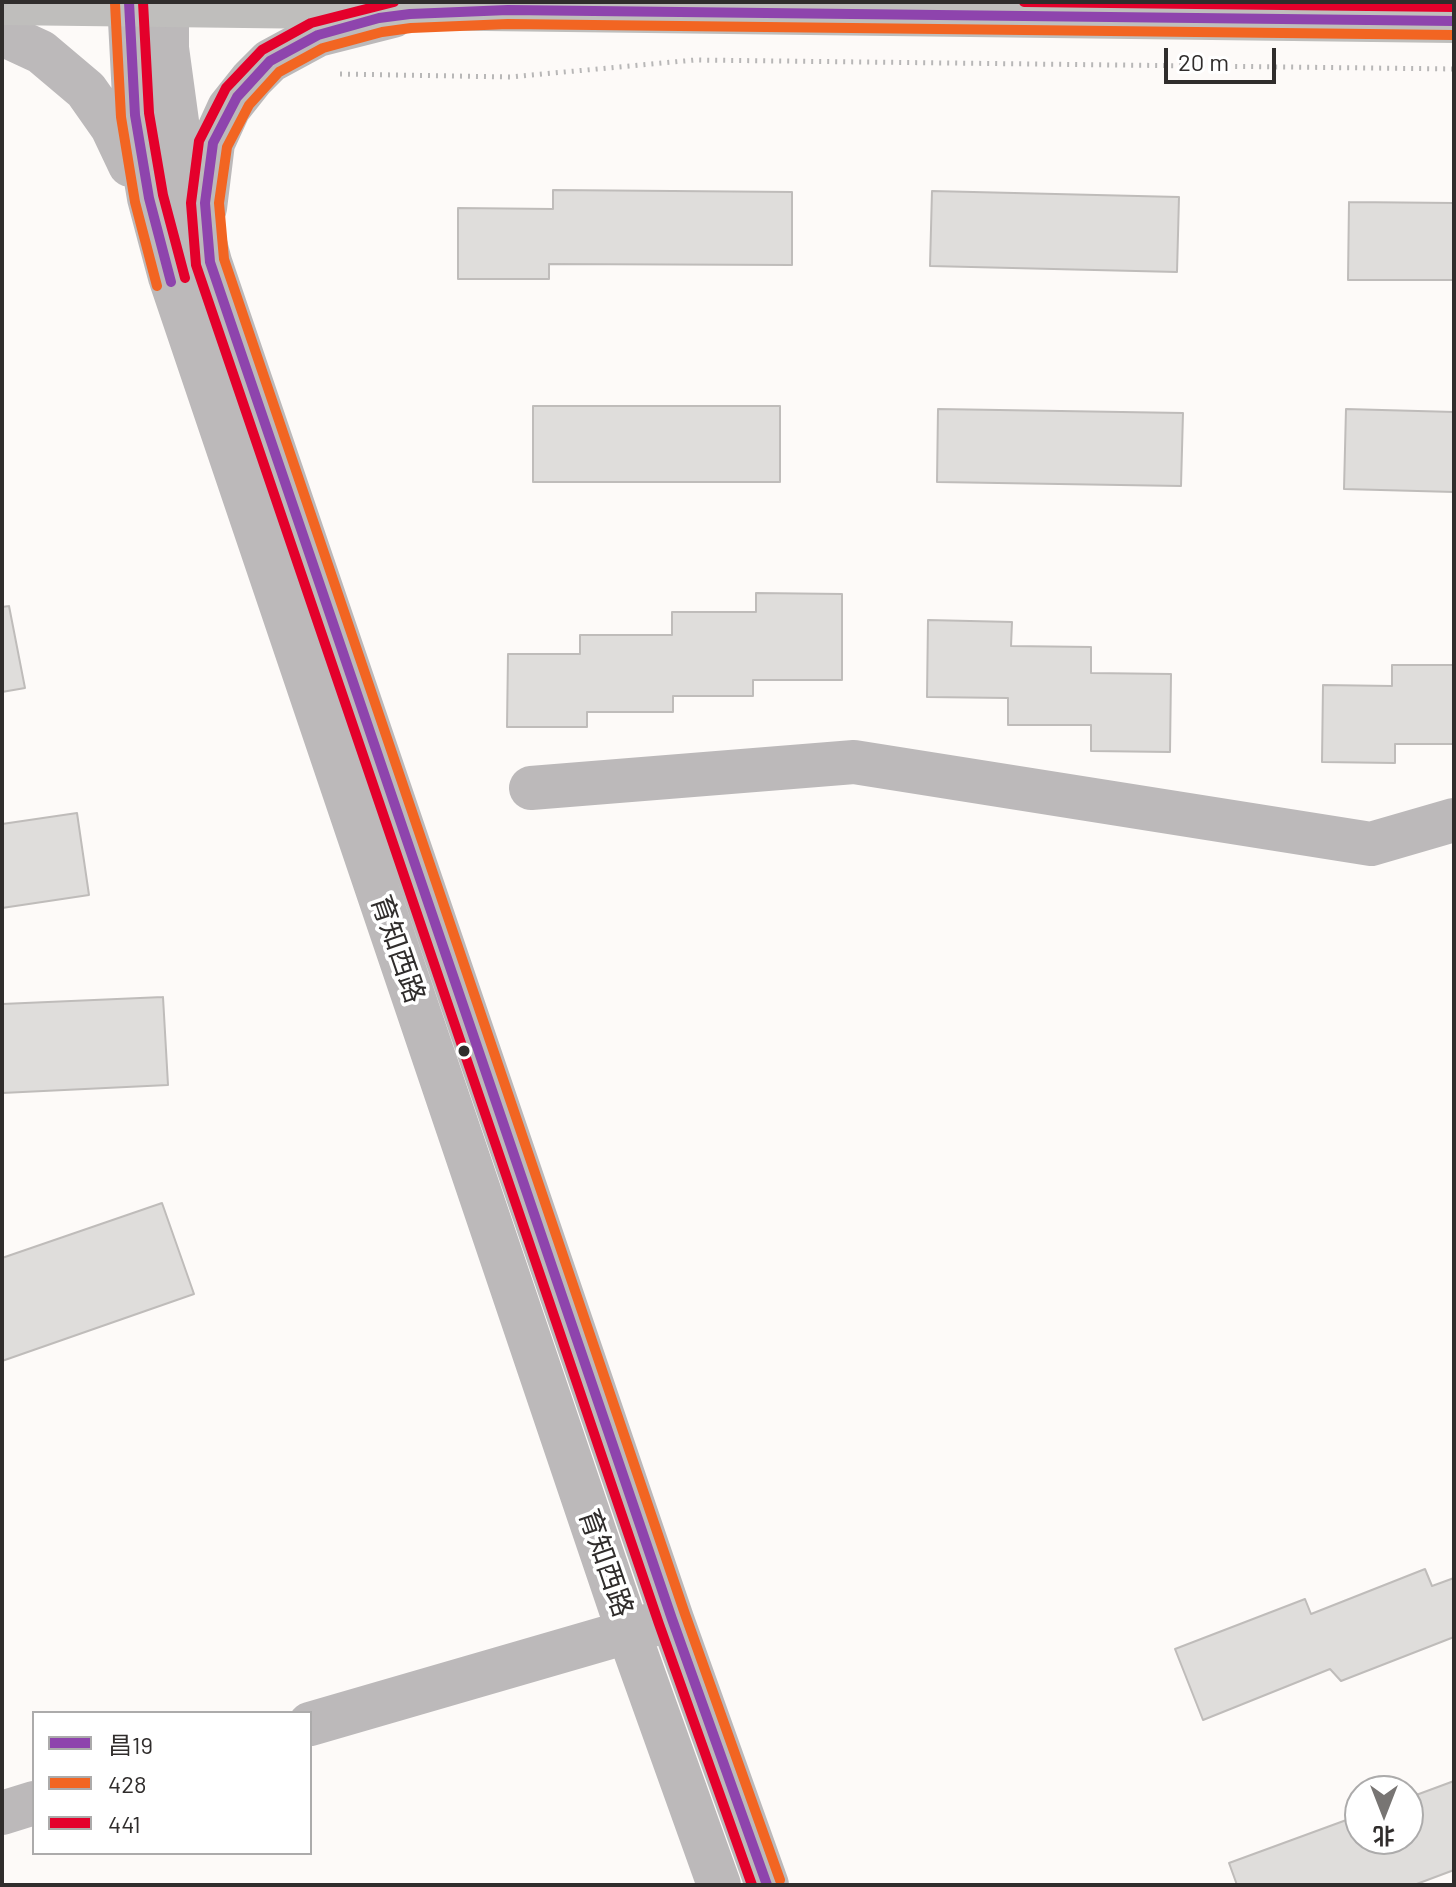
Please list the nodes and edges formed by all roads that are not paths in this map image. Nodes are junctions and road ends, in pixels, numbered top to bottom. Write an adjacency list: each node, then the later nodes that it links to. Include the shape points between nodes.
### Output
1 (2, 3): 2 (main road)
2 (148, 4): 3 (main road); 6 (street, 育知西路, via 167,48 190,200); 7 (street, 育知西路, via 135,115)
3 (508, 10): 4 (main road); 6 (street, via 379,18 318,35 270,61 237,97 213,143 205,203)
4 (1454, 21)
5 (2, 34): 7 (street, via 61,65 99,108 129,162)
6 (210, 262): 10 (street, 育知西路)
7 (170, 277): 11 (street, 育知西路)
8 (531, 788): 9 (street, via 854,762 1371,844)
9 (1454, 820)
10 (672, 1619): 11 (street); 16 (street, 育知西路)
11 (628, 1631): 12 (street); 15 (street, 育知西路)
12 (312, 1723)
13 (32, 1804): 14 (street)
14 (2, 1813)
15 (719, 1885)
16 (767, 1885)

